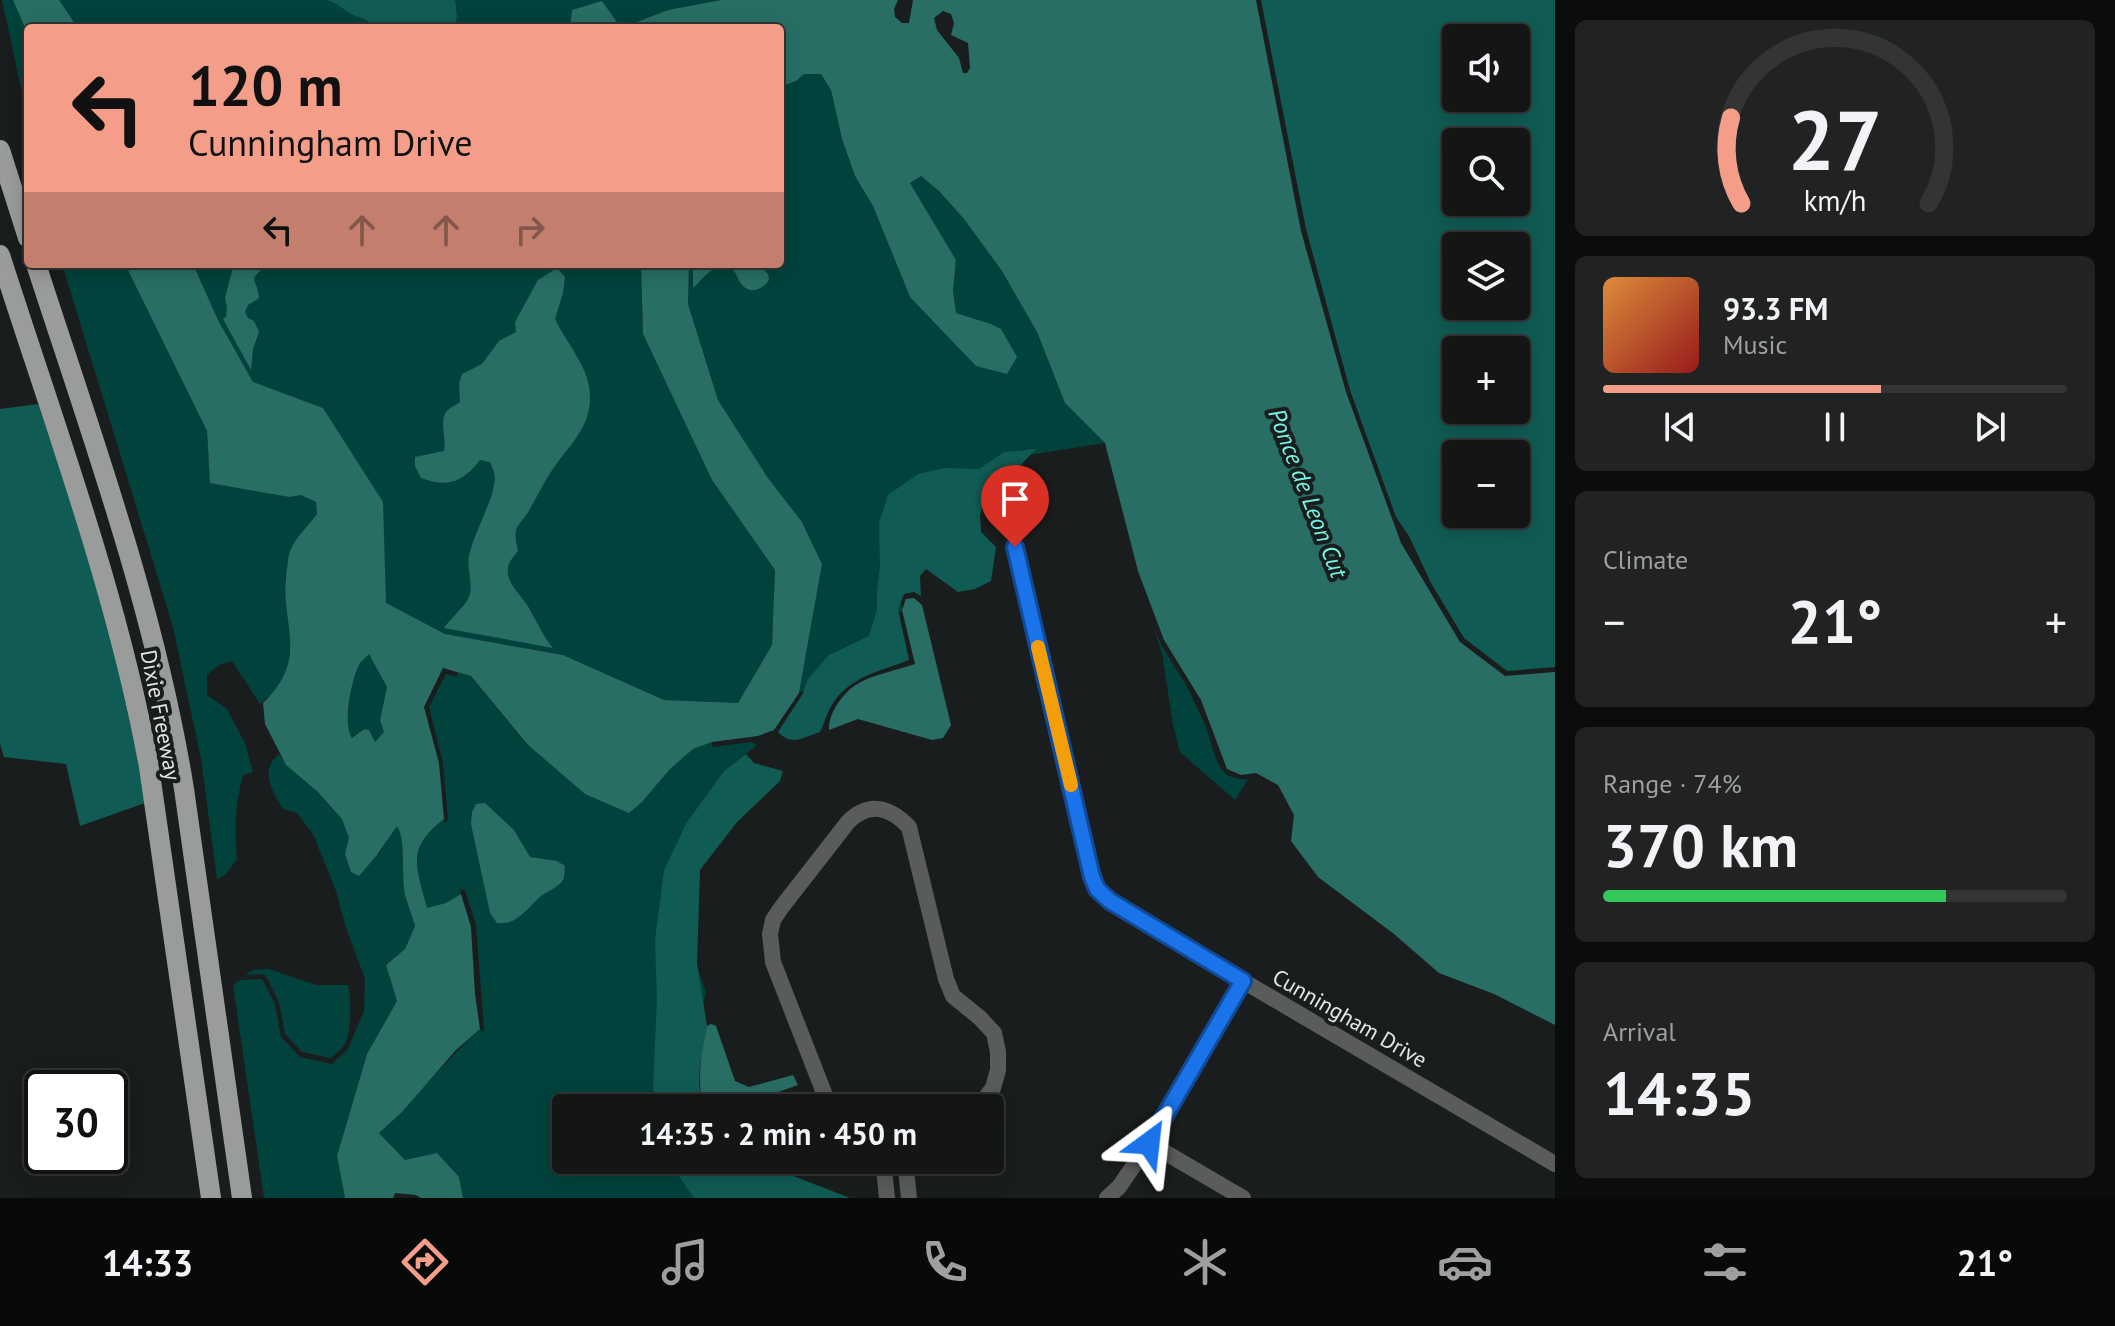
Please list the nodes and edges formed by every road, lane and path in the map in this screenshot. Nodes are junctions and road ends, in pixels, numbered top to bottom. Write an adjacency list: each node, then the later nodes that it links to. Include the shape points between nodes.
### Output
1 (0, 150): 2 (main road)
2 (24, 225)
3 (0, 255): 13 (main road, Dixie Freeway, via 113,608 140,718)
4 (37, 268): 14 (main road, Dixie Freeway, via 129,552 176,739)
5 (1015, 547): 6 (street, Cunningham Drive, via 1097,889)
6 (1243, 981): 9 (street); 10 (street, Cunningham Drive)
7 (824, 1094): 8 (street, via 773,962 770,934 781,908 848,822 872,809 886,810 909,827 953,996 994,1033 998,1070)
8 (988, 1094)
9 (1149, 1143): 17 (street); 18 (street)
10 (1555, 1164)
11 (884, 1174): 15 (street)
12 (906, 1174): 16 (street)
13 (211, 1198)
14 (242, 1198)
15 (887, 1198)
16 (909, 1198)
17 (1107, 1198)
18 (1243, 1198)

